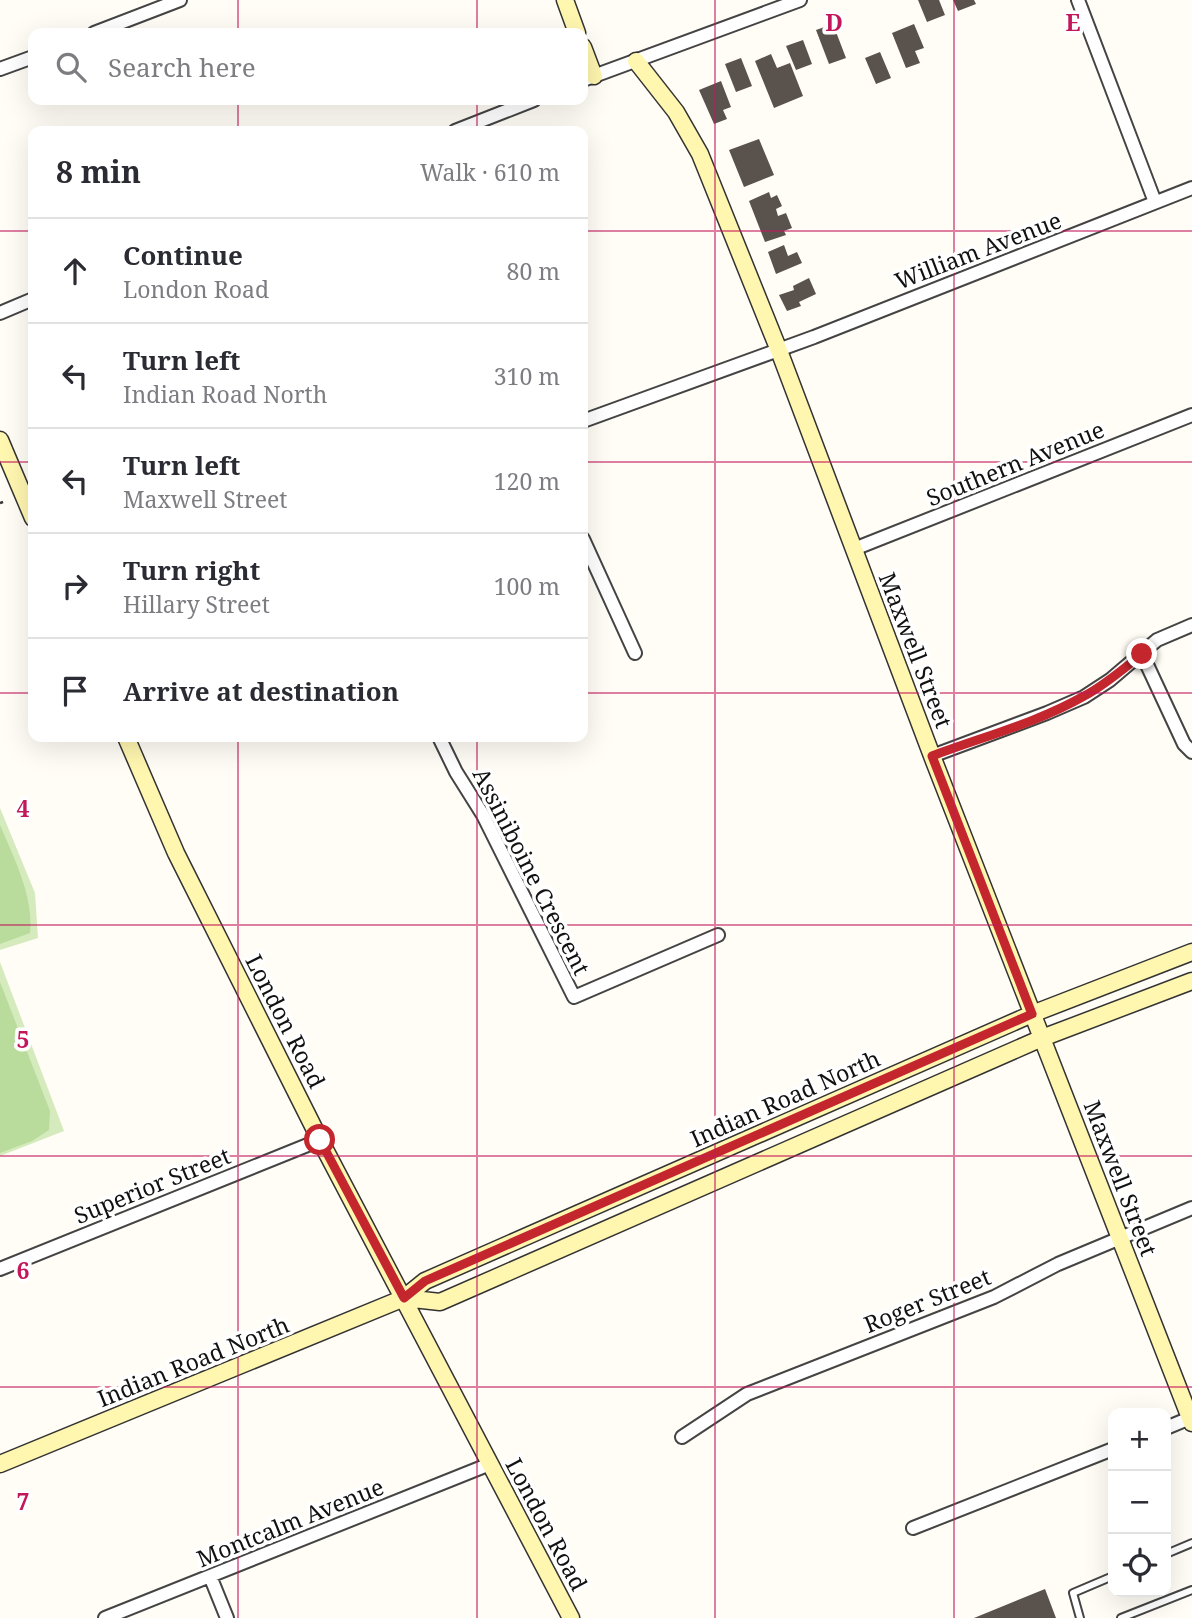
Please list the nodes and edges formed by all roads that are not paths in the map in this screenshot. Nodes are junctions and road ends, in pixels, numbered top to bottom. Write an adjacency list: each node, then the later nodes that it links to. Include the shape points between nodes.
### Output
1 (141, 0): 6 (street)
2 (180, 0): 6 (street)
3 (565, 0): 8 (main road)
4 (800, 0): 10 (street)
5 (1077, 0): 16 (street)
6 (147, 13): 7 (street)
7 (107, 28)
8 (576, 28)
9 (28, 59): 11 (street)
10 (636, 61): 12 (street); 19 (main road, Maxwell Street, via 700,154)
11 (0, 69)
12 (588, 78)
13 (521, 105): 14 (street)
14 (468, 126)
15 (1192, 188): 16 (street, William Avenue)
16 (1155, 202): 19 (street, William Avenue)
17 (28, 301): 18 (street)
18 (0, 313)
19 (778, 348): 21 (street); 24 (main road, Maxwell Street)
20 (1192, 415): 24 (street, Southern Avenue)
21 (588, 419)
22 (0, 440): 23 (main road)
23 (28, 506)
24 (854, 549): 32 (main road, Maxwell Street)
25 (588, 550): 27 (street)
26 (1192, 625): 28 (street, via 1157,640)
27 (635, 653)
28 (1142, 654): 31 (street); 32 (street, via 1084,697)
29 (128, 742): 38 (main road, London Road, via 176,853)
30 (441, 742): 33 (street, Assiniboine Crescent, via 574,997)
31 (1192, 752)
32 (932, 756): 36 (main road, Maxwell Street)
33 (718, 935)
34 (1192, 953): 36 (main road, Indian Road North)
35 (1192, 981): 37 (main road, Indian Road North)
36 (1032, 1014): 37 (main road, Maxwell Street); 42 (main road, Indian Road North, via 425,1281)
37 (1042, 1038): 40 (main road, Maxwell Street); 42 (main road, Indian Road North, via 440,1302)
38 (320, 1140): 41 (street, Superior Street); 42 (main road, London Road)
39 (1192, 1208): 40 (street, Roger Street)
40 (1119, 1237): 43 (main road, Maxwell Street); 45 (street, Roger Street, via 994,1297 747,1394)
41 (0, 1269)
42 (404, 1298): 47 (main road, Indian Road North); 48 (main road, London Road)
43 (1191, 1421): 44 (street)
44 (1171, 1427)
45 (682, 1437)
46 (1108, 1451): 49 (street)
47 (0, 1464)
48 (490, 1464): 52 (street, Montcalm Avenue); 57 (main road, London Road)
49 (913, 1528)
50 (1192, 1543): 51 (lane)
51 (1171, 1552)
52 (210, 1576): 55 (street, Montcalm Avenue); 56 (street)
53 (1108, 1578): 58 (lane, via 1073,1593)
54 (1192, 1590): 59 (lane)
55 (105, 1618)
56 (227, 1618)
57 (571, 1618)
58 (1080, 1618)
59 (1121, 1618)

